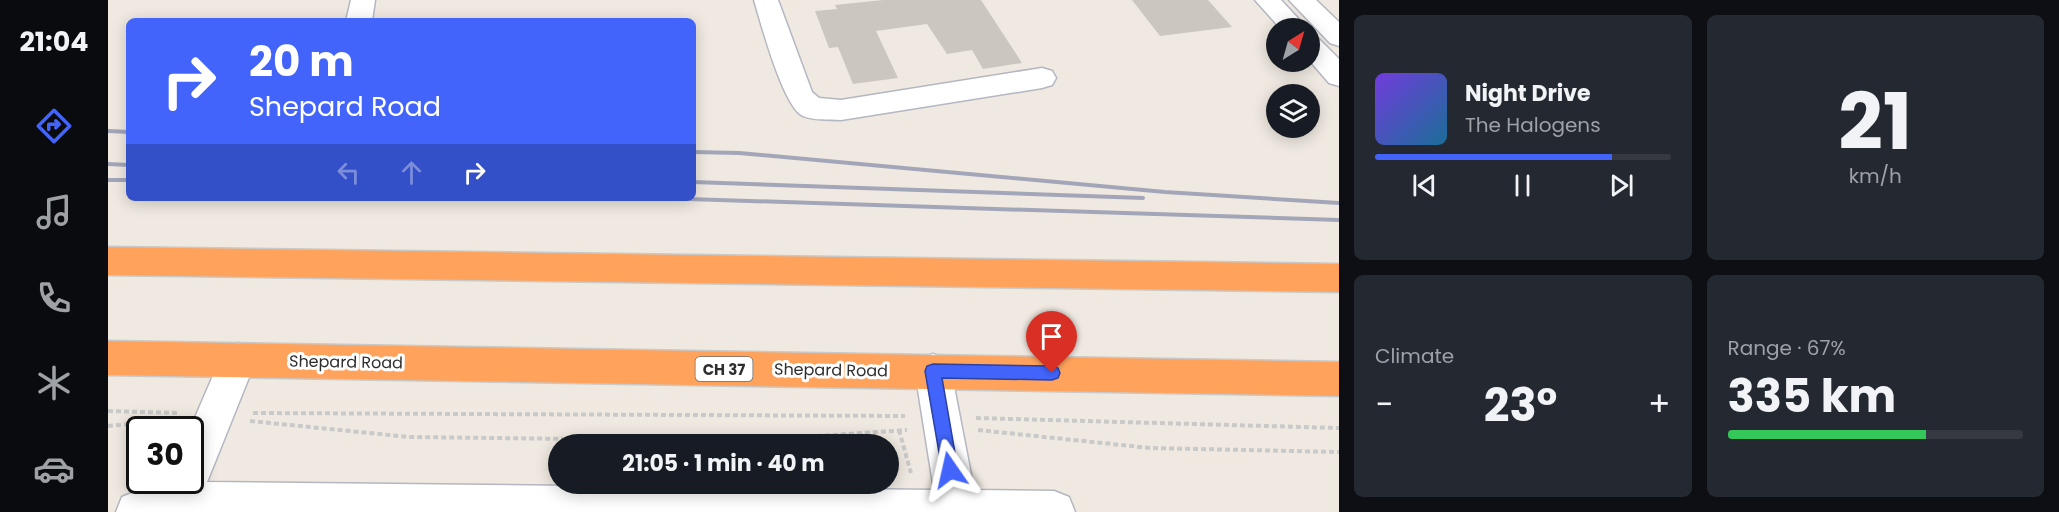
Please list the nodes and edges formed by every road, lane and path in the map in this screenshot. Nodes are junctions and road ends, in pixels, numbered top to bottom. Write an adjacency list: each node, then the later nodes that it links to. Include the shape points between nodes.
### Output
1 (363, 0): 5 (street)
2 (766, 0): 10 (street, via 800,96 810,108 841,110)
3 (1267, 0): 6 (street)
4 (1301, 0): 7 (street)
5 (360, 18)
6 (1284, 18)
7 (1339, 37)
8 (1320, 56): 9 (street)
9 (1339, 76)
10 (1042, 78)
11 (108, 261): 12 (highway)
12 (1339, 278)
13 (108, 358): 14 (highway, Shepard Road / CH 37)
14 (238, 360): 15 (highway, Shepard Road / CH 37); 18 (street)
15 (933, 371): 16 (highway, Shepard Road / CH 37); 21 (street)
16 (1339, 379)
17 (108, 411): 18 (path)
18 (213, 417): 19 (path); 21 (path); 24 (path, via 409,437 743,441); 25 (street)
19 (204, 418)
20 (126, 424): 22 (path)
21 (942, 424): 23 (path); 24 (path); 26 (path, via 1150,448); 31 (street)
22 (108, 426)
23 (1339, 428)
24 (899, 430): 27 (path)
25 (204, 441)
26 (1339, 452)
27 (913, 482)
28 (182, 494): 32 (street)
29 (190, 494): 30 (street, via 234,501)
30 (505, 509): 31 (street)
31 (958, 511): 33 (street)
32 (137, 512)
33 (1054, 512)

